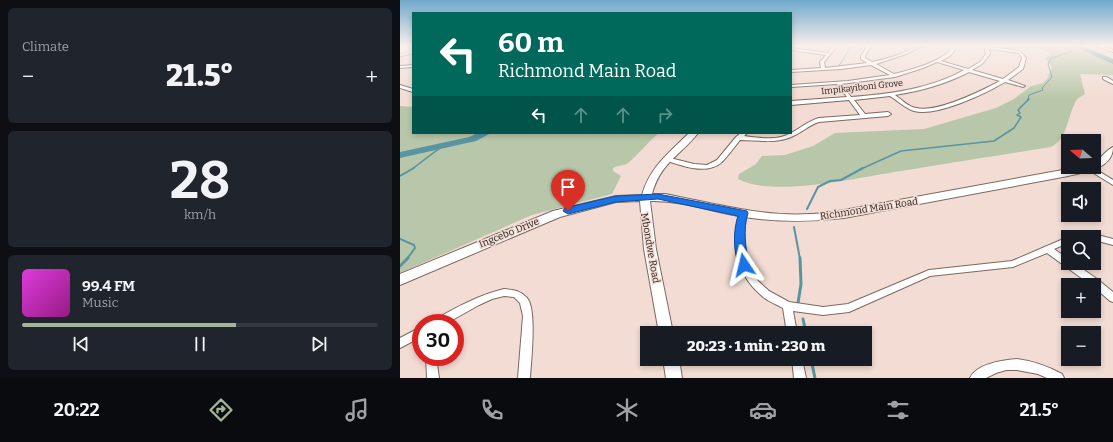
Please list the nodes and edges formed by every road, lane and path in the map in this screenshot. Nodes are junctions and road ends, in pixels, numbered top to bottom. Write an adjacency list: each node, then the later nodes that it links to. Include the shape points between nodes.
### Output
1 (821, 64): 9 (street)
2 (872, 64): 9 (street); 12 (street)
3 (930, 64): 12 (street)
4 (946, 64): 10 (street)
5 (978, 64): 10 (street, Impikayiboni Grove)
6 (1022, 64): 14 (street, via 1021,68)
7 (412, 66): 8 (street)
8 (400, 67)
9 (822, 69): 11 (street)
10 (969, 70): 14 (street); 21 (street, Impikayiboni Grove, via 934,85)
11 (792, 71)
12 (895, 76): 15 (street)
13 (1105, 78): 16 (street)
14 (1004, 80): 19 (street); 21 (street, via 987,91 969,98 922,110 913,109)
15 (838, 83): 18 (street); 22 (street)
16 (1113, 83)
17 (400, 86): 20 (street)
18 (792, 86)
19 (1023, 86)
20 (412, 91)
21 (891, 94): 22 (street, Impikayiboni Grove)
22 (849, 98): 23 (street, Impikayiboni Grove); 25 (street)
23 (792, 103)
24 (888, 114): 25 (street)
25 (864, 116): 26 (street, via 815,120)
26 (792, 133)
27 (693, 134): 32 (main road, Mbondwe Road)
28 (743, 134): 30 (street)
29 (790, 134): 30 (street, via 783,138)
30 (738, 138): 32 (street, via 718,162 710,167)
31 (1113, 150): 33 (main road, Richmond Main Road)
32 (666, 159): 37 (main road, Mbondwe Road, via 652,178)
33 (1101, 162)
34 (1063, 174): 38 (main road, Richmond Main Road, via 827,217 776,217)
35 (1101, 174): 36 (street)
36 (1113, 183)
37 (646, 197): 38 (main road, Richmond Main Road, via 665,197); 43 (main road, Ingcebo Drive, via 610,200 557,214); 47 (main road, Mbondwe Road, via 644,217)
38 (743, 213): 45 (street, via 741,250 747,272 760,288)
39 (1101, 239): 40 (street)
40 (1113, 242)
41 (1061, 244): 42 (street)
42 (1048, 250): 44 (street); 45 (street, via 1007,265 929,273 842,310 823,311)
43 (400, 280)
44 (1113, 298)
45 (788, 306): 48 (street)
46 (457, 314): 55 (street, via 500,293 512,292 520,295 527,306 528,316)
47 (665, 326)
48 (791, 326)
49 (412, 337): 50 (street)
50 (400, 343)
51 (431, 366): 54 (street)
52 (672, 366): 56 (main road)
53 (798, 366): 57 (street)
54 (432, 378)
55 (524, 378)
56 (674, 378)
57 (800, 378)
58 (976, 378): 59 (street, via 990,369 1016,364 1033,366)
59 (1058, 378)

